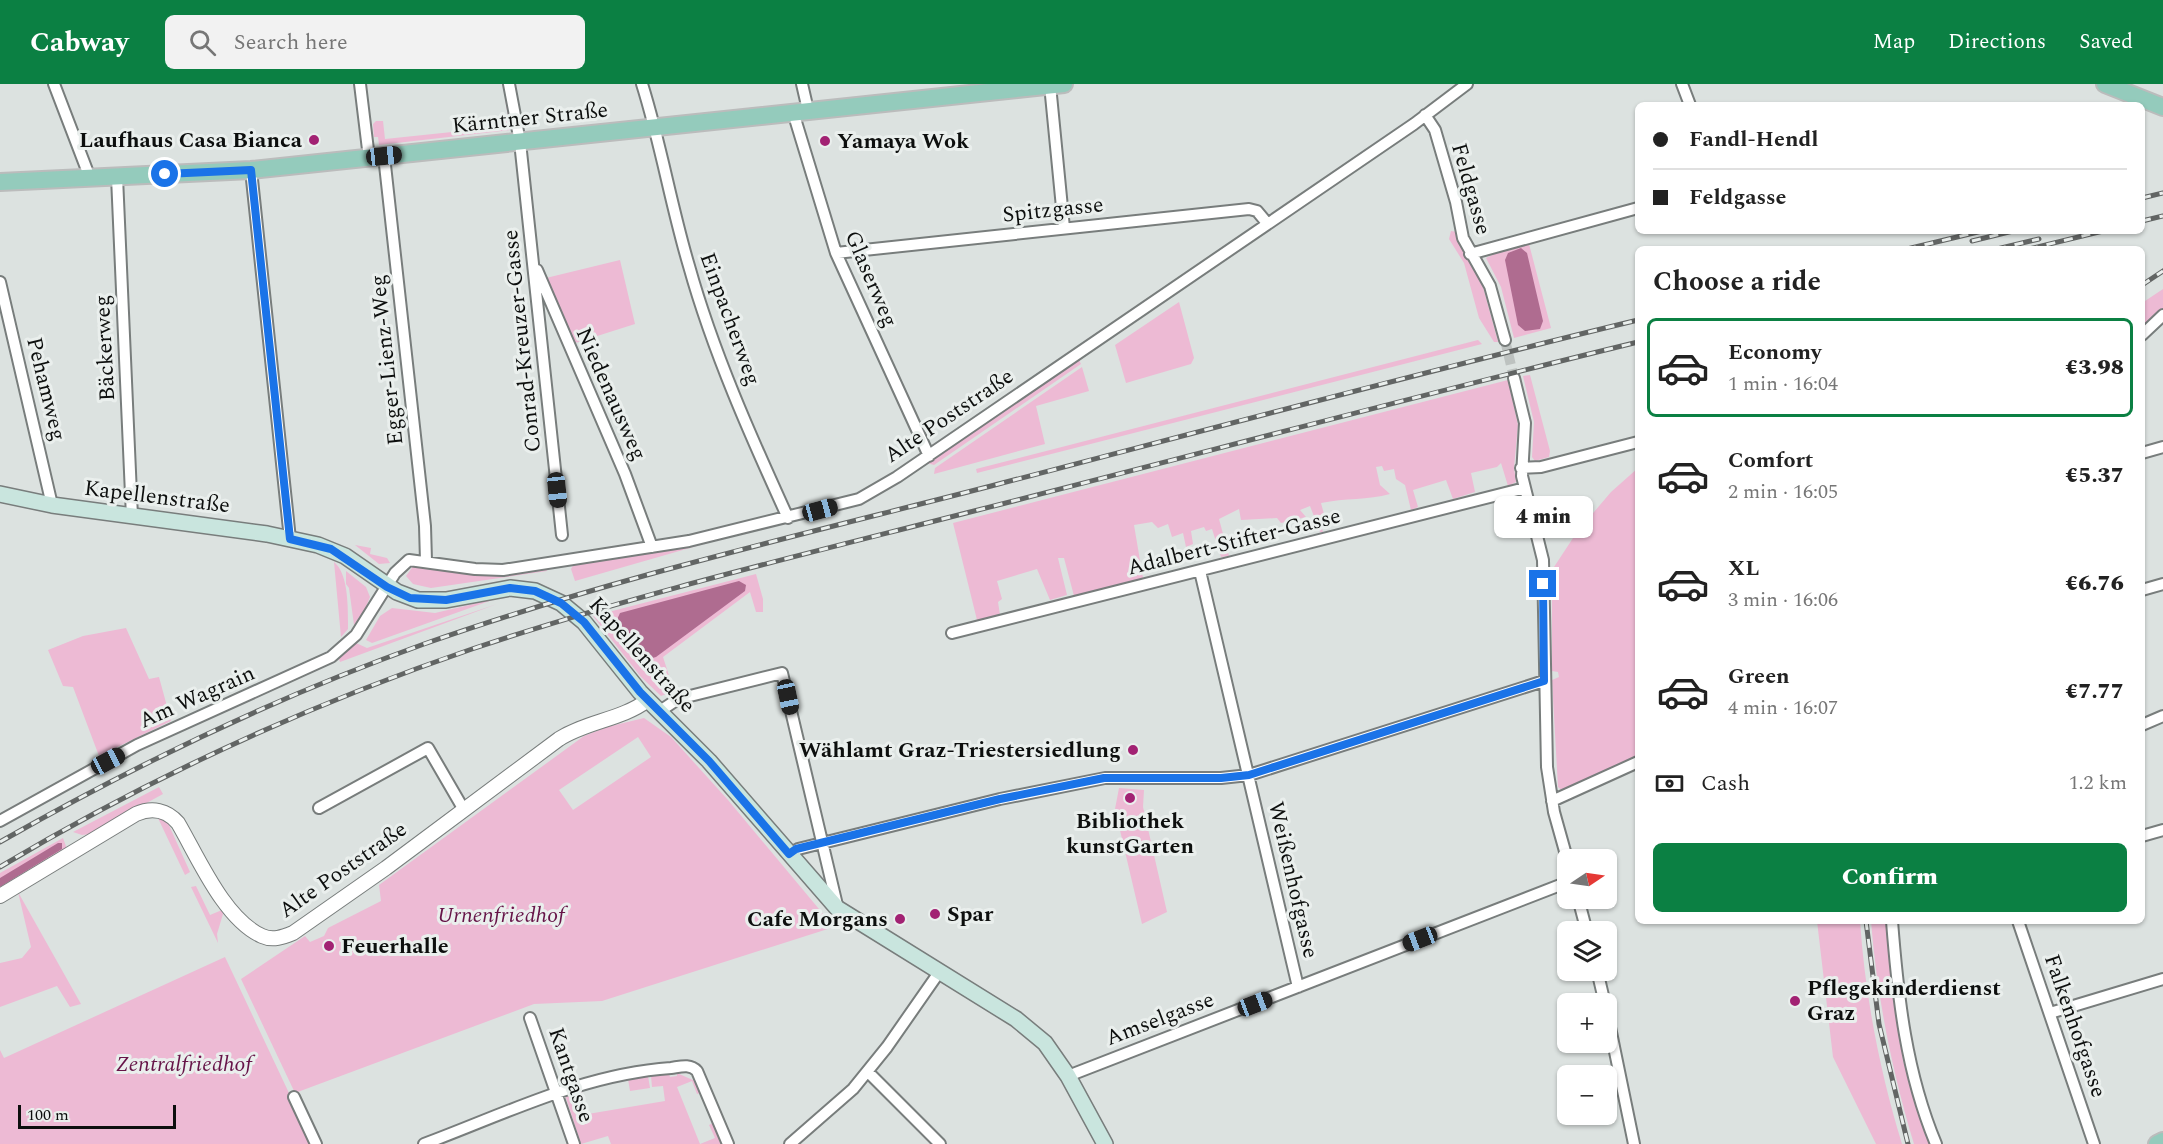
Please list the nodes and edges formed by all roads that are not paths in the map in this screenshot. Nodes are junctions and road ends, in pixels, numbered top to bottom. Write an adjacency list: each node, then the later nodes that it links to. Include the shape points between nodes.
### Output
1 (54, 84): 19 (street)
2 (360, 84): 16 (street, Egger-Lienz-Weg)
3 (509, 84): 15 (street, Conrad-Kreuzer-Gasse)
4 (642, 84): 14 (street, Einpacherweg)
5 (802, 84): 12 (street, Glaserweg)
6 (1467, 84): 13 (street, Alte Poststraße)
7 (1682, 84): 10 (street)
8 (2105, 84): 11 (main road)
9 (1057, 85): 12 (main road, Kärntner Straße); 23 (street)
10 (1689, 102)
11 (2163, 107)
12 (800, 111): 14 (main road, Kärntner Straße); 24 (street, Glaserweg)
13 (1425, 115): 22 (street, Alte Poststraße); 25 (street, Feldgasse, via 1435,130)
14 (655, 127): 15 (main road, Kärntner Straße); 41 (street, Einpacherweg, via 688,266 716,346)
15 (520, 142): 16 (main road, Kärntner Straße); 26 (street, Conrad-Kreuzer-Gasse)
16 (376, 157): 17 (main road, Kärntner Straße); 45 (street, Egger-Lienz-Weg, via 425,526)
17 (251, 170): 18 (main road, Kärntner Straße); 43 (street)
18 (117, 177): 19 (main road, Kärntner Straße); 40 (street, Bäckerweg)
19 (90, 178): 20 (main road, Kärntner Straße)
20 (0, 182)
21 (1635, 209): 25 (street)
22 (1267, 223): 23 (street, Spitzgasse, via 1257,211 1249,209); 35 (street, Alte Poststraße)
23 (1064, 228): 24 (street, Spitzgasse)
24 (836, 253): 35 (street, Glaserweg)
25 (1470, 254): 30 (street, Feldgasse, via 1490,286)
26 (532, 258): 42 (street, Conrad-Kreuzer-Gasse); 44 (street, Niedenausweg, via 625,474)
27 (0, 282): 39 (street, Pehamweg)
28 (2163, 315): 29 (street)
29 (2145, 332)
30 (1505, 340)
31 (1514, 378): 36 (street, via 1525,423)
32 (1635, 443): 36 (street)
33 (2163, 447): 34 (street)
34 (2145, 452)
35 (929, 456): 41 (street, Alte Poststraße, via 859,499)
36 (1521, 468): 37 (street)
37 (1525, 488): 46 (street, Adalbert-Stifter-Gasse); 51 (street, via 1543,560)
38 (0, 494): 39 (main road, Kapellenstraße)
39 (52, 505): 40 (main road, Kapellenstraße)
40 (132, 517): 43 (main road, Kapellenstraße)
41 (788, 518): 44 (street, Alte Poststraße)
42 (562, 535)
43 (290, 539): 48 (main road, Kapellenstraße, via 331,549)
44 (652, 547): 45 (street, Alte Poststraße, via 503,570)
45 (426, 561): 48 (street, Alte Poststraße, via 406,561)
46 (1200, 571): 50 (street, Adalbert-Stifter-Gasse); 57 (street, Weißenhofgasse)
47 (2163, 584): 49 (street)
48 (387, 587): 52 (main road, Kapellenstraße, via 427,601 510,588 544,594 575,613); 61 (street, Am Wagrain, via 356,635 331,657 137,746)
49 (2145, 589)
50 (952, 633)
51 (1544, 681): 57 (street); 58 (street)
52 (648, 700): 53 (main road, Kapellenstraße); 60 (street, Alte Poststraße, via 629,712 567,734)
53 (660, 711): 64 (street, via 678,699 782,673); 66 (main road, Kapellenstraße)
54 (2163, 716): 55 (street)
55 (2145, 724)
56 (1635, 763): 58 (street)
57 (1249, 775): 64 (street, via 1104,778); 74 (street, Weißenhofgasse)
58 (1552, 801): 65 (street)
59 (319, 808): 60 (street, via 428,748)
60 (464, 810): 68 (street, Alte Poststraße, via 321,914 278,939 262,936 220,898 178,823 159,810 136,814)
61 (0, 820)
62 (2163, 830): 63 (street)
63 (2145, 835)
64 (823, 843): 66 (street); 69 (street)
65 (1565, 849)
66 (789, 854): 69 (main road, Kapellenstraße)
67 (1557, 886): 74 (street, Amselgasse)
68 (0, 896)
69 (837, 908): 72 (main road, Kapellenstraße)
70 (1892, 924): 91 (street, via 1899,1010 1924,1115)
71 (2019, 924): 75 (street, Falkenhofgasse)
72 (940, 971): 78 (street); 79 (main road, Kapellenstraße, via 1035,1034)
73 (2163, 979): 75 (street)
74 (1298, 987): 79 (street, Amselgasse)
75 (2050, 1013): 92 (street, Falkenhofgasse)
76 (531, 1018): 80 (street, Kantgasse)
77 (1615, 1053): 90 (street)
78 (868, 1072): 87 (street, via 826,1116); 88 (street)
79 (1068, 1076): 89 (main road, Kapellenstraße)
80 (556, 1092): 84 (street); 85 (street, Kantgasse); 86 (street, via 626,1072 694,1067)
81 (294, 1097): 83 (street)
82 (2163, 1141): 93 (main road)
83 (316, 1144)
84 (424, 1144)
85 (574, 1144)
86 (728, 1144)
87 (790, 1144)
88 (940, 1144)
89 (1105, 1144)
90 (1634, 1144)
91 (1936, 1144)
92 (2094, 1144)
93 (2157, 1144)

